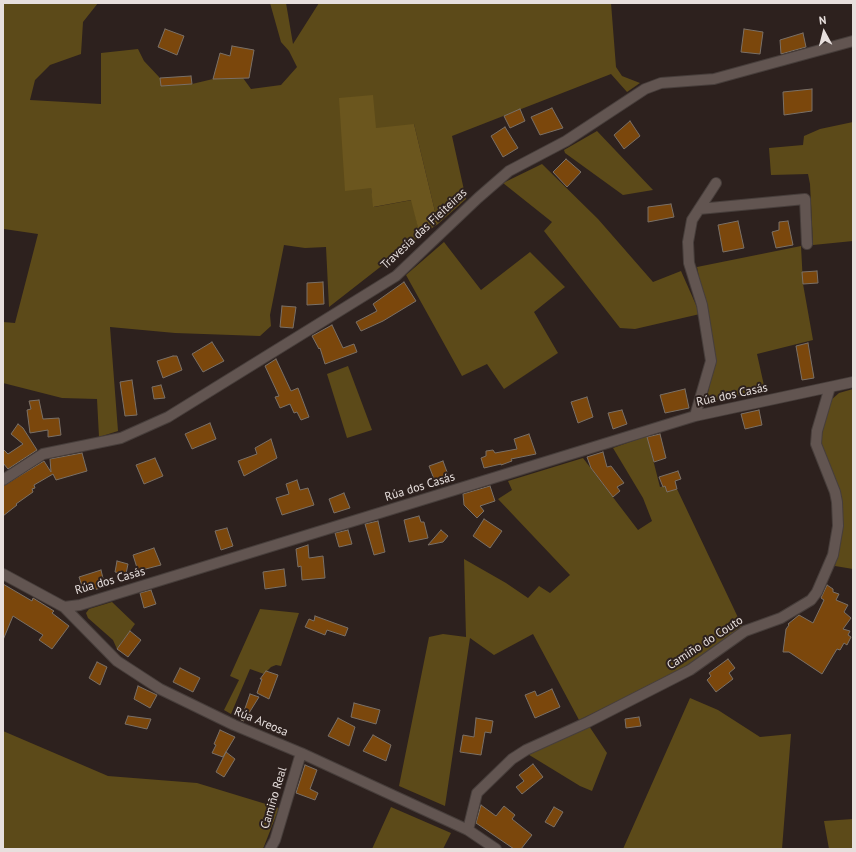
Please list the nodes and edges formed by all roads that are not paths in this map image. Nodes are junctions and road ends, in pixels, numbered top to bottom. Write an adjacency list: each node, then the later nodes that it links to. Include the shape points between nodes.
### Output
1 (853, 41): 8 (street, Travesía das Fieiteiras, via 714,79 661,83 645,89 566,141 509,171 396,276 168,417 121,438 43,454)
2 (716, 183): 3 (street)
3 (699, 209): 4 (street, via 805,198); 7 (street, via 692,220 688,242 689,263 702,305 711,361)
4 (807, 244)
5 (853, 382): 6 (street, Rúa dos Casás)
6 (830, 387): 7 (street, Rúa dos Casás); 12 (street, Camiño do Couto, via 817,431 816,444 836,497 837,534 830,564 814,596 781,618 745,631 690,670 588,722 533,746 512,759 476,793)
7 (695, 416): 10 (street, Rúa dos Casás, via 80,605)
8 (3, 480)
9 (3, 574): 10 (street, Rúa dos Casás)
10 (64, 607): 11 (street, Rúa Areosa, via 117,661 160,689 234,725)
11 (301, 753): 12 (street, Rúa Areosa); 13 (street, Camiño Real)
12 (468, 830): 14 (street, Rúa Areosa)
13 (270, 849)
14 (496, 849)

